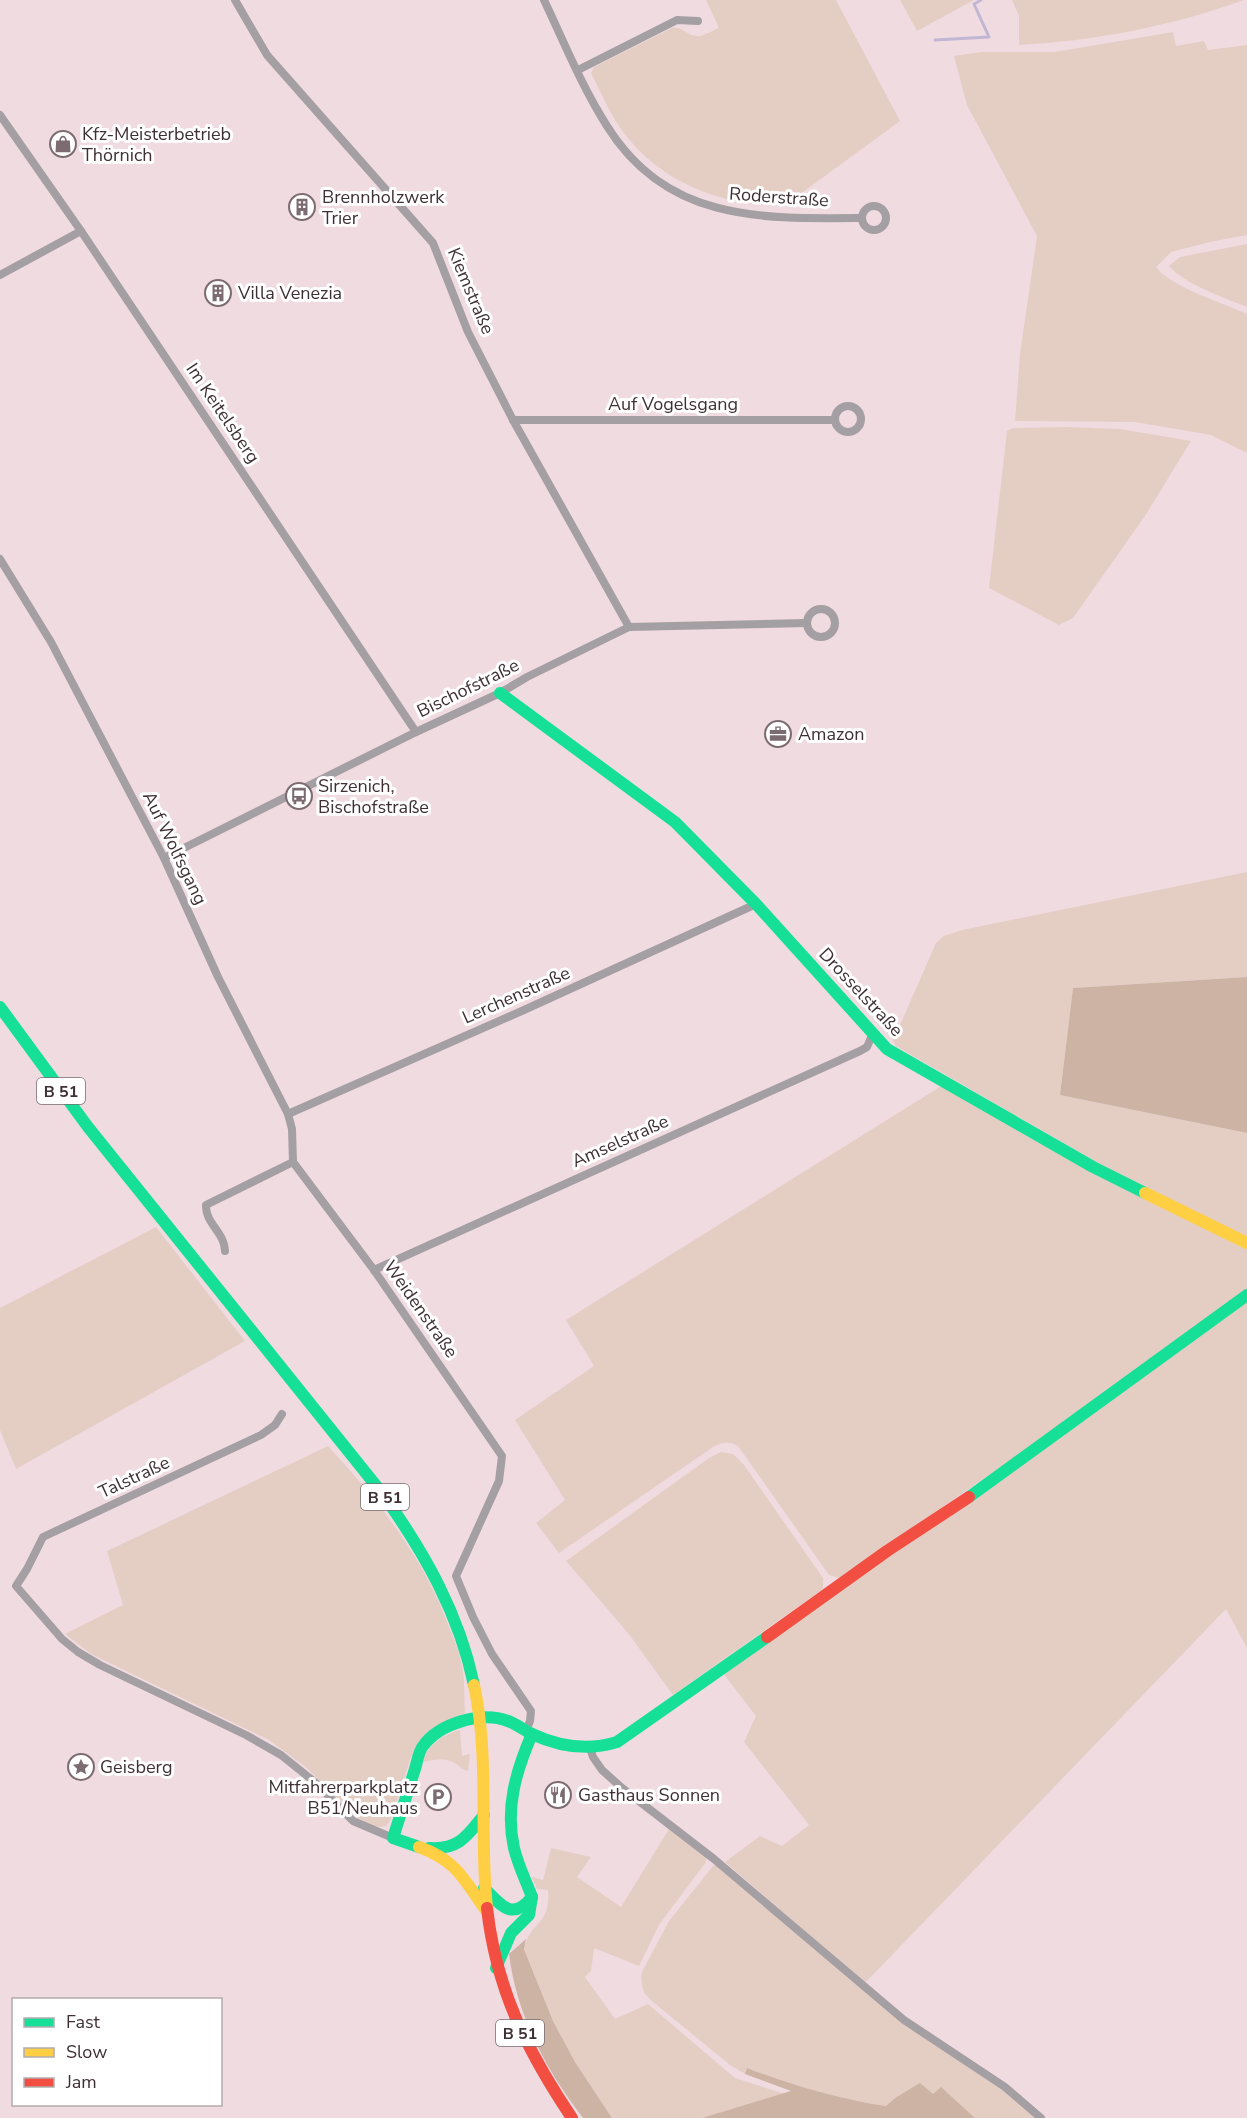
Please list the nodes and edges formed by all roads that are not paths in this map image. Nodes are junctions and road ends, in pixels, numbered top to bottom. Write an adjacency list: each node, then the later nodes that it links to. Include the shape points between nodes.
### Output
1 (235, 0): 9 (street, Kiemstraße, via 267,55 433,243 468,332)
2 (544, 0): 4 (street, Roderstraße)
3 (698, 21): 4 (street, via 678,20)
4 (578, 70): 6 (street, Roderstraße, via 613,135 652,178 671,190 708,207 739,213 812,219)
5 (0, 115): 7 (street, Im Keitelsberg)
6 (862, 218)
7 (81, 231): 8 (street); 15 (street, Im Keitelsberg)
8 (0, 275)
9 (513, 420): 10 (street, Auf Vogelsgang); 13 (street, Kiemstraße)
10 (834, 420)
11 (0, 558): 16 (street, Auf Wolfsgang, via 51,642)
12 (807, 623): 13 (street, Bischofstraße)
13 (629, 627): 14 (street, Bischofstraße)
14 (500, 693): 15 (street, Bischofstraße); 17 (main road, Drosselstraße, via 675,822)
15 (416, 732): 16 (street, Bischofstraße)
16 (164, 858): 20 (street, Auf Wolfsgang, via 218,977)
17 (756, 904): 19 (main road, Drosselstraße); 20 (street, Lerchenstraße)
18 (0, 1007): 29 (main road, B 51, via 88,1127 382,1493 434,1571 453,1610 480,1707)
19 (873, 1034): 22 (main road, Drosselstraße, via 887,1049 1093,1167); 24 (street, Amselstraße, via 867,1047 860,1051)
20 (288, 1114): 21 (street, Auf Wolfsgang)
21 (293, 1162): 23 (street, via 206,1205 206,1214); 24 (street, Weidenstraße)
22 (1247, 1243)
23 (225, 1251)
24 (374, 1269): 27 (street, Weidenstraße, via 502,1456 499,1481 456,1576 492,1654 529,1706)
25 (1247, 1295): 28 (main road, via 967,1498 648,1720 616,1742)
26 (282, 1414): 30 (street, Talstraße, via 261,1435 43,1537 16,1586 78,1652 281,1755 316,1783 353,1821)
27 (529, 1732): 28 (main road); 30 (main road, via 506,1720 485,1718 445,1727 432,1736 422,1747); 33 (main road, via 515,1776 510,1812 514,1848)
28 (590, 1748): 37 (street, via 602,1770 904,2020 1005,2087)
29 (484, 1815): 31 (main road, via 455,1846); 32 (main road, B 51)
30 (393, 1838): 31 (main road)
31 (419, 1847): 34 (main road, via 451,1864)
32 (484, 1888): 33 (main road, via 513,1911 522,1909); 34 (main road, B 51)
33 (531, 1897): 35 (main road, via 529,1915 511,1933)
34 (486, 1911): 35 (main road, B 51)
35 (496, 1968): 36 (main road, B 51, via 523,2040)
36 (572, 2118)
37 (1041, 2118)

